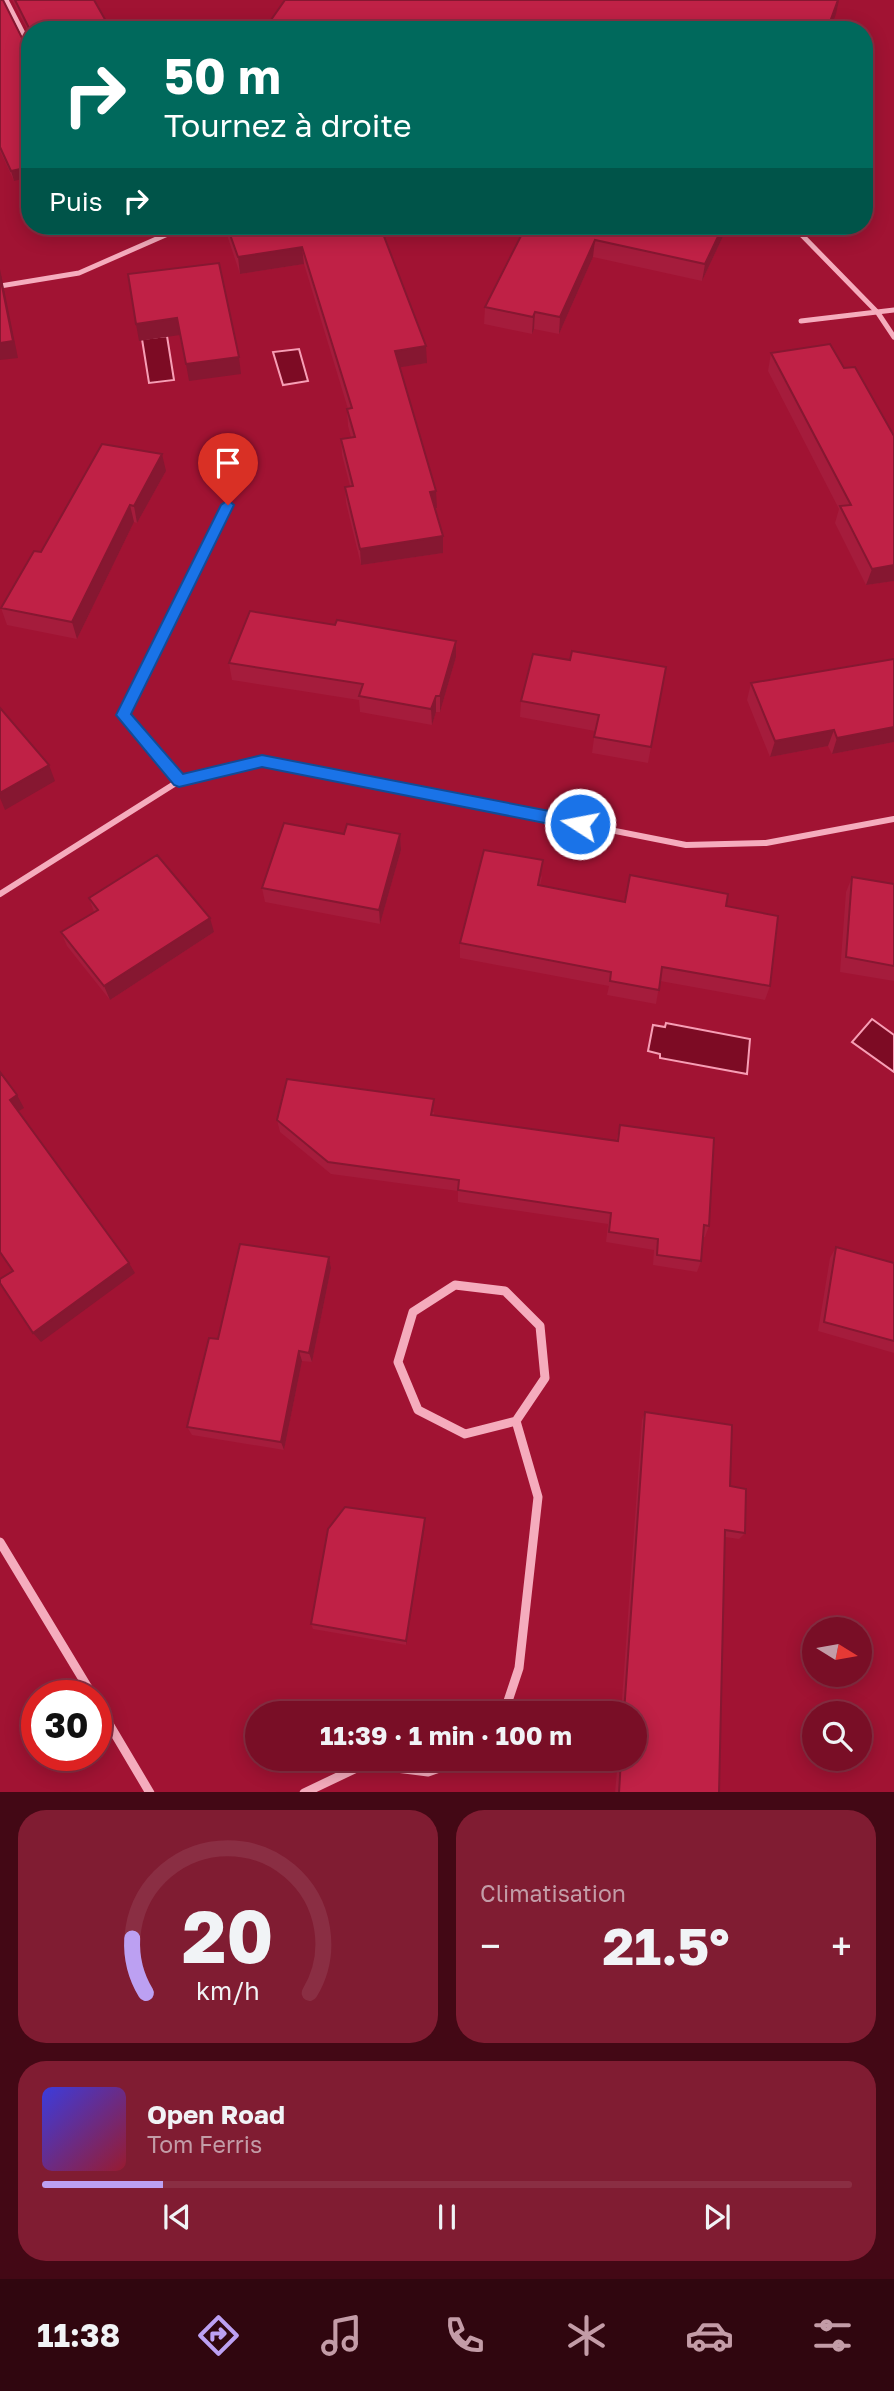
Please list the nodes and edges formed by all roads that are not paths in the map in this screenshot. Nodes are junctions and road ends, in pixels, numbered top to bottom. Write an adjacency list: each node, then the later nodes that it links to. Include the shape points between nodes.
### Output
1 (6, 0): 2 (street)
2 (21, 29)
3 (166, 235): 5 (street, via 79,273)
4 (802, 235): 7 (street)
5 (0, 286)
6 (894, 310): 7 (street)
7 (878, 313): 8 (street); 9 (street)
8 (801, 321)
9 (894, 337)
10 (228, 505): 11 (lane, via 123,715)
11 (179, 780): 12 (street, via 262,761 686,845 766,843); 13 (street)
12 (894, 819)
13 (0, 894)
14 (516, 1421): 14 (street, via 465,1434 418,1410 398,1362 413,1312 455,1285 468,1286 505,1291 540,1326 545,1378); 17 (street, via 538,1497 519,1668)
15 (0, 1542): 16 (street)
16 (83, 1680)
17 (508, 1701)
18 (112, 1729): 20 (street)
19 (350, 1771): 21 (street)
20 (149, 1792)
21 (306, 1792)

